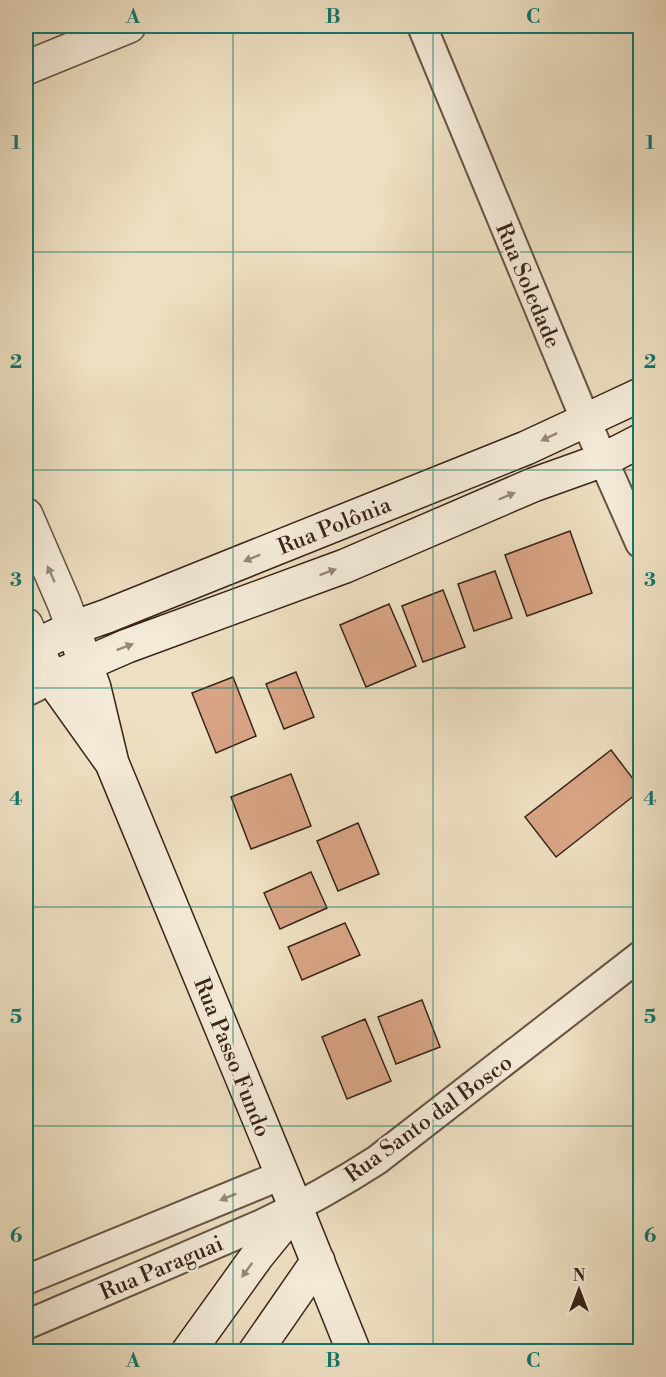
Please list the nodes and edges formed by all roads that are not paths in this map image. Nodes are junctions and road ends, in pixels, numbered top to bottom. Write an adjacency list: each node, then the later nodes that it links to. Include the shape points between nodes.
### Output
1 (129, 26): 3 (main road)
2 (422, 26): 5 (street, Rua Soledade)
3 (26, 68)
4 (640, 395): 5 (main road, Rua Polônia)
5 (585, 419): 7 (street, Rua Soledade); 10 (main road, Rua Polônia, one-way to 10, via 526,448)
6 (640, 441): 7 (main road, Rua Polônia)
7 (603, 459): 9 (street, Rua Soledade); 12 (main road, Rua Polônia, one-way to 7, via 345,566)
8 (26, 515): 10 (main road, Rua Passo Fundo, one-way to 8)
9 (640, 543)
10 (73, 628): 11 (main road, Rua Polônia); 12 (main road, Rua Passo Fundo)
11 (29, 640): 13 (main road, Rua Passo Fundo)
12 (85, 663): 13 (main road, Rua Polônia); 14 (main road, Rua Passo Fundo)
13 (39, 686): 14 (main road, Rua Passo Fundo)
14 (112, 763): 16 (main road, Rua Passo Fundo)
15 (640, 956): 17 (street, Rua Santo dal Bosco, via 377,1160)
16 (282, 1175): 17 (main road, Rua Passo Fundo); 19 (street, Rua Paraguai, one-way to 19)
17 (297, 1208): 18 (main road, Rua Passo Fundo); 21 (street, Rua Paraguai); 23 (main road, Rua Santo dal Bosco, one-way to 23)
18 (318, 1261): 24 (main road); 25 (main road, Rua Passo Fundo)
19 (63, 1264): 20 (street, Rua Paraguai); 21 (street)
20 (26, 1280)
21 (80, 1302): 22 (street, Rua Paraguai)
22 (26, 1325)
23 (188, 1352)
24 (255, 1352)
25 (354, 1352)

